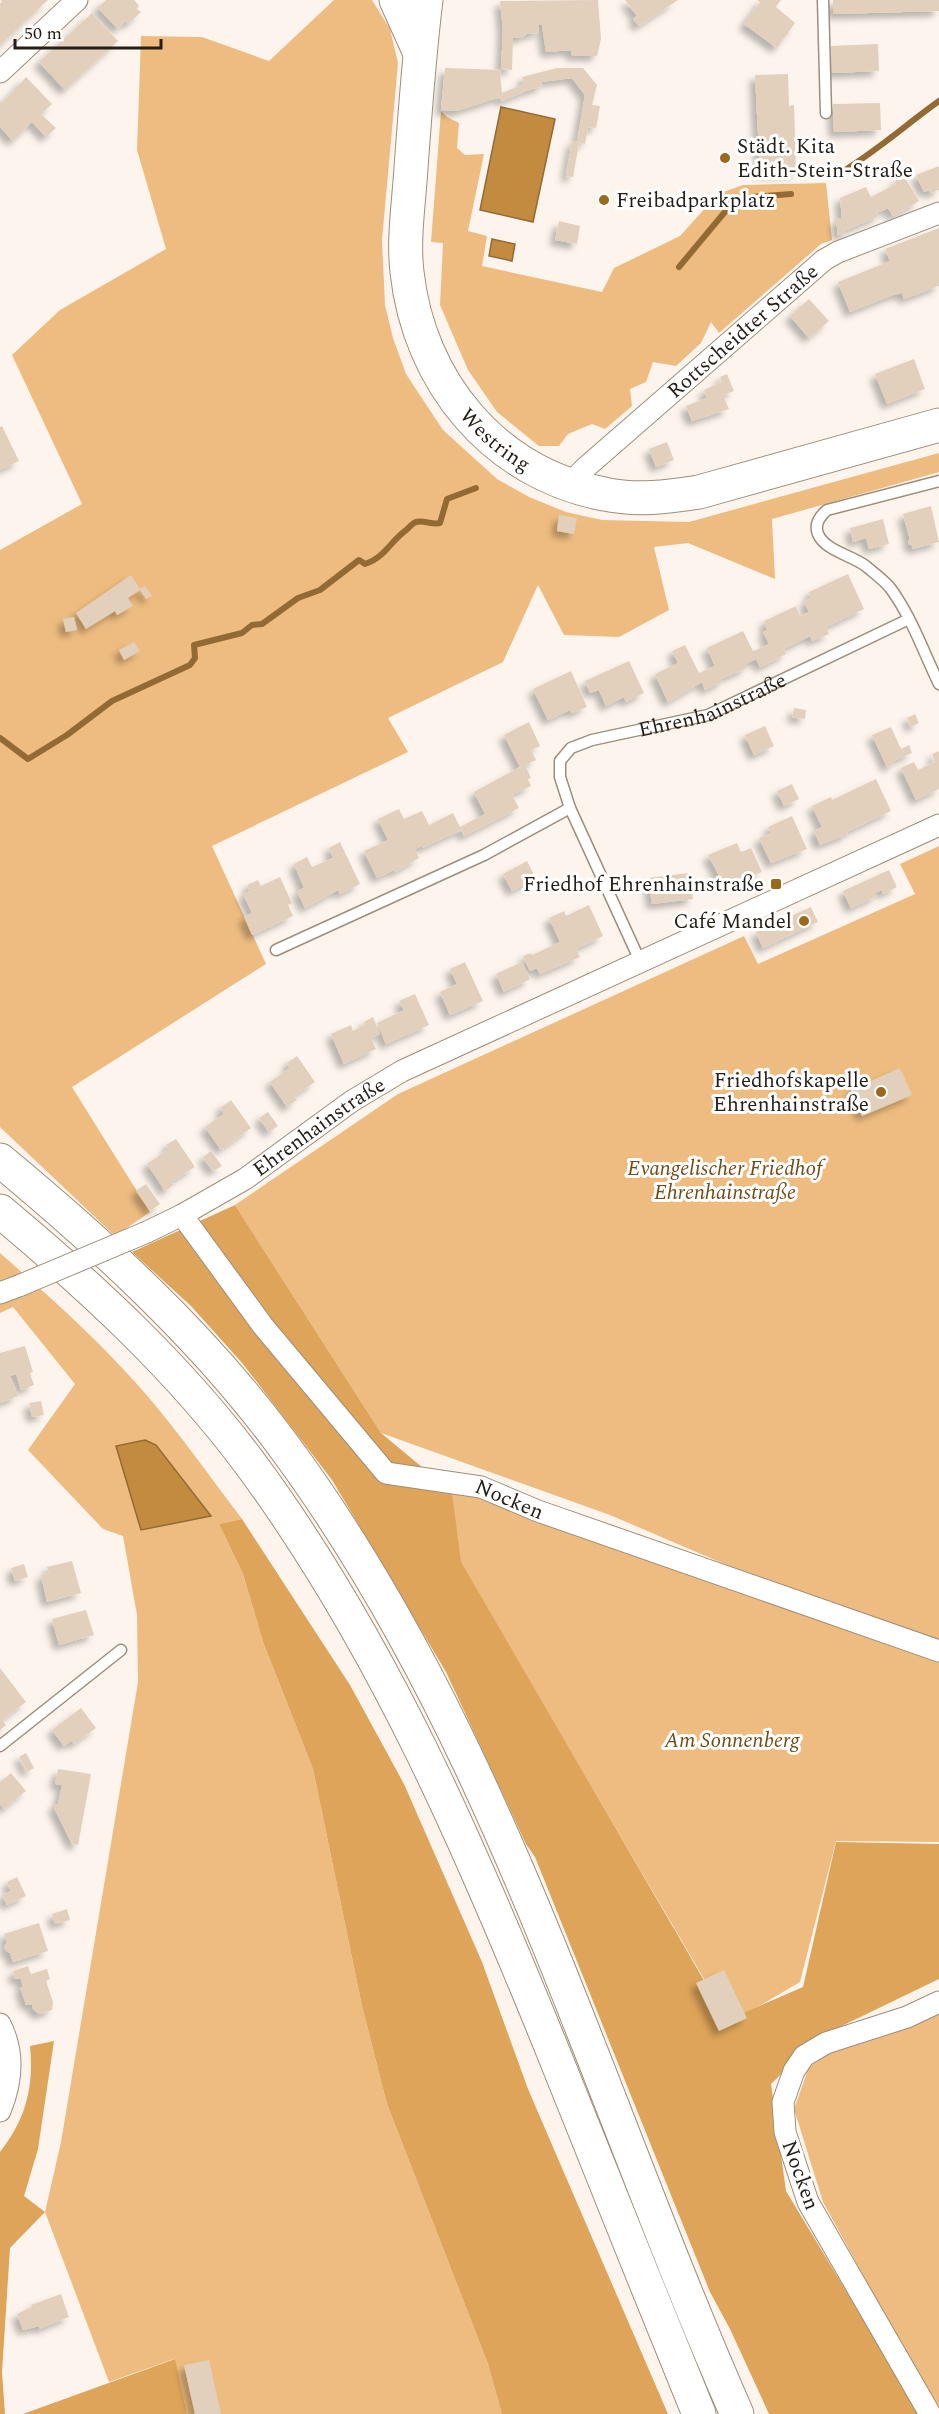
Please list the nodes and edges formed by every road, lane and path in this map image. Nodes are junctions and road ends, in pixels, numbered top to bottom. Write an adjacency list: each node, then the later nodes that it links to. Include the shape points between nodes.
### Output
1 (77, 0): 6 (street)
2 (396, 0): 5 (main road)
3 (426, 0): 5 (main road, Westring)
4 (823, 0): 7 (lane)
5 (420, 56): 11 (main road, Westring, via 406,248 417,320 430,359 462,409 490,439 518,460)
6 (0, 72)
7 (826, 113)
8 (939, 213): 11 (street, Rottscheidter Straße, via 824,260)
9 (939, 425): 11 (main road, Westring, via 699,492 658,498 606,495)
10 (939, 481): 12 (lane, via 827,510 816,526 823,541 864,565 890,588)
11 (569, 485)
12 (909, 619): 13 (lane); 14 (lane, Ehrenhainstraße, via 708,715 592,740 572,748 560,760 560,777)
13 (939, 684)
14 (570, 808): 16 (lane, via 484,855); 17 (lane, Ehrenhainstraße)
15 (939, 825): 17 (street, Ehrenhainstraße)
16 (276, 950)
17 (640, 961): 20 (street, Ehrenhainstraße, via 402,1071 352,1101 245,1179)
18 (0, 1160): 29 (main road, via 146,1287 222,1370 276,1436 333,1516 398,1625 468,1758 534,1908)
19 (0, 1211): 28 (main road, via 120,1315 194,1395 248,1461 304,1540 363,1638 436,1780 501,1924)
20 (182, 1215): 21 (street, Ehrenhainstraße, bridge); 23 (street, Nocken, via 263,1326 386,1473 481,1487 538,1511)
21 (0, 1293)
22 (122, 1650): 24 (lane)
23 (939, 1651)
24 (0, 1746)
25 (939, 2002): 30 (street, Nocken, via 826,2043 804,2056 783,2102 785,2132 808,2202)
26 (0, 2024): 27 (street, via 11,2062)
27 (0, 2111)
28 (699, 2414)
29 (737, 2414)
30 (930, 2414)

